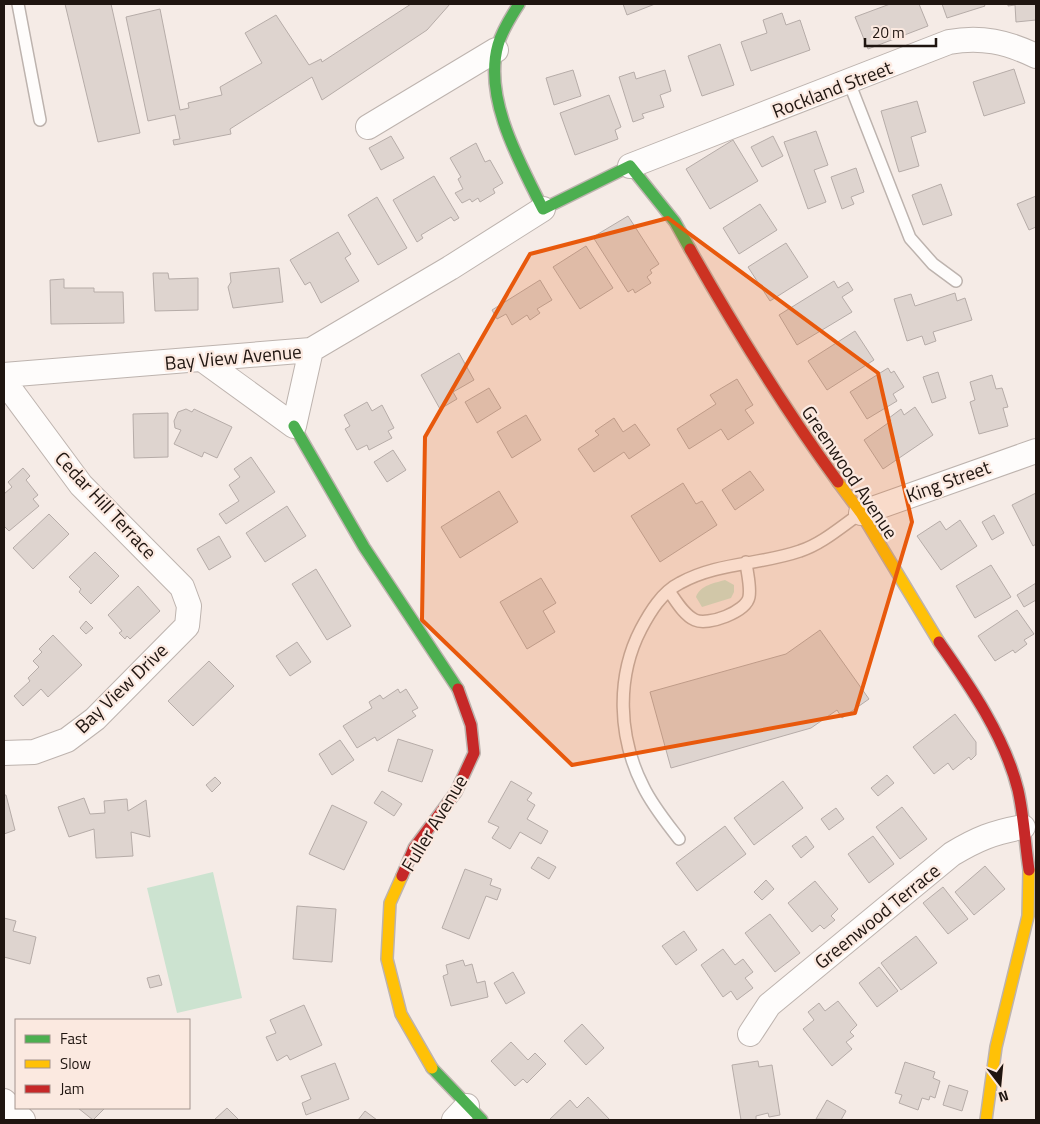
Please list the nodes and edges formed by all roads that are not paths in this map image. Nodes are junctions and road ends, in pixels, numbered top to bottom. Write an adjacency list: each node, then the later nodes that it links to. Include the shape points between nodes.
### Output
1 (18, 4): 6 (lane)
2 (520, 4): 3 (street)
3 (496, 50): 7 (street); 9 (street, via 495,75 504,123)
4 (1036, 56): 5 (street, Rockland Street, via 1002,42 968,39 949,42)
5 (849, 82): 8 (street, Rockland Street); 10 (lane, via 910,238 933,264)
6 (40, 120)
7 (368, 127)
8 (630, 166): 9 (street); 17 (street, Greenwood Avenue, via 676,222 732,323 790,416)
9 (543, 209): 11 (street, Bay View Avenue)
10 (956, 281)
11 (311, 350): 12 (street, Bay View Avenue); 15 (street)
12 (203, 360): 13 (street, Bay View Avenue); 15 (street, Fuller Avenue)
13 (4, 375)
14 (4, 381): 20 (street, Cedar Hill Terrace, via 81,485 182,587)
15 (294, 426): 26 (street, Fuller Avenue, via 364,547 458,689 471,725 474,753 456,792 414,848 390,903 387,959 401,1014 430,1066)
16 (1036, 451): 17 (street, King Street)
17 (861, 513): 18 (lane, via 808,549); 22 (street, Greenwood Avenue, via 925,622 975,693 1010,765)
18 (746, 562): 19 (lane, via 699,573); 19 (lane, via 749,600 734,614 697,621 687,614)
19 (669, 591): 23 (lane, via 649,615 635,641 625,669 622,698 631,759 643,786)
20 (189, 606): 21 (street, Bay View Drive, via 187,626 95,719 67,740 34,752)
21 (4, 753)
22 (1023, 827): 24 (street, Greenwood Terrace, via 974,840 952,854 769,1005); 28 (street, Greenwood Avenue, via 1028,870 1028,916 996,1047)
23 (679, 839)
24 (750, 1034)
25 (4, 1100): 27 (street)
26 (467, 1116)
27 (23, 1120)
28 (986, 1120)

